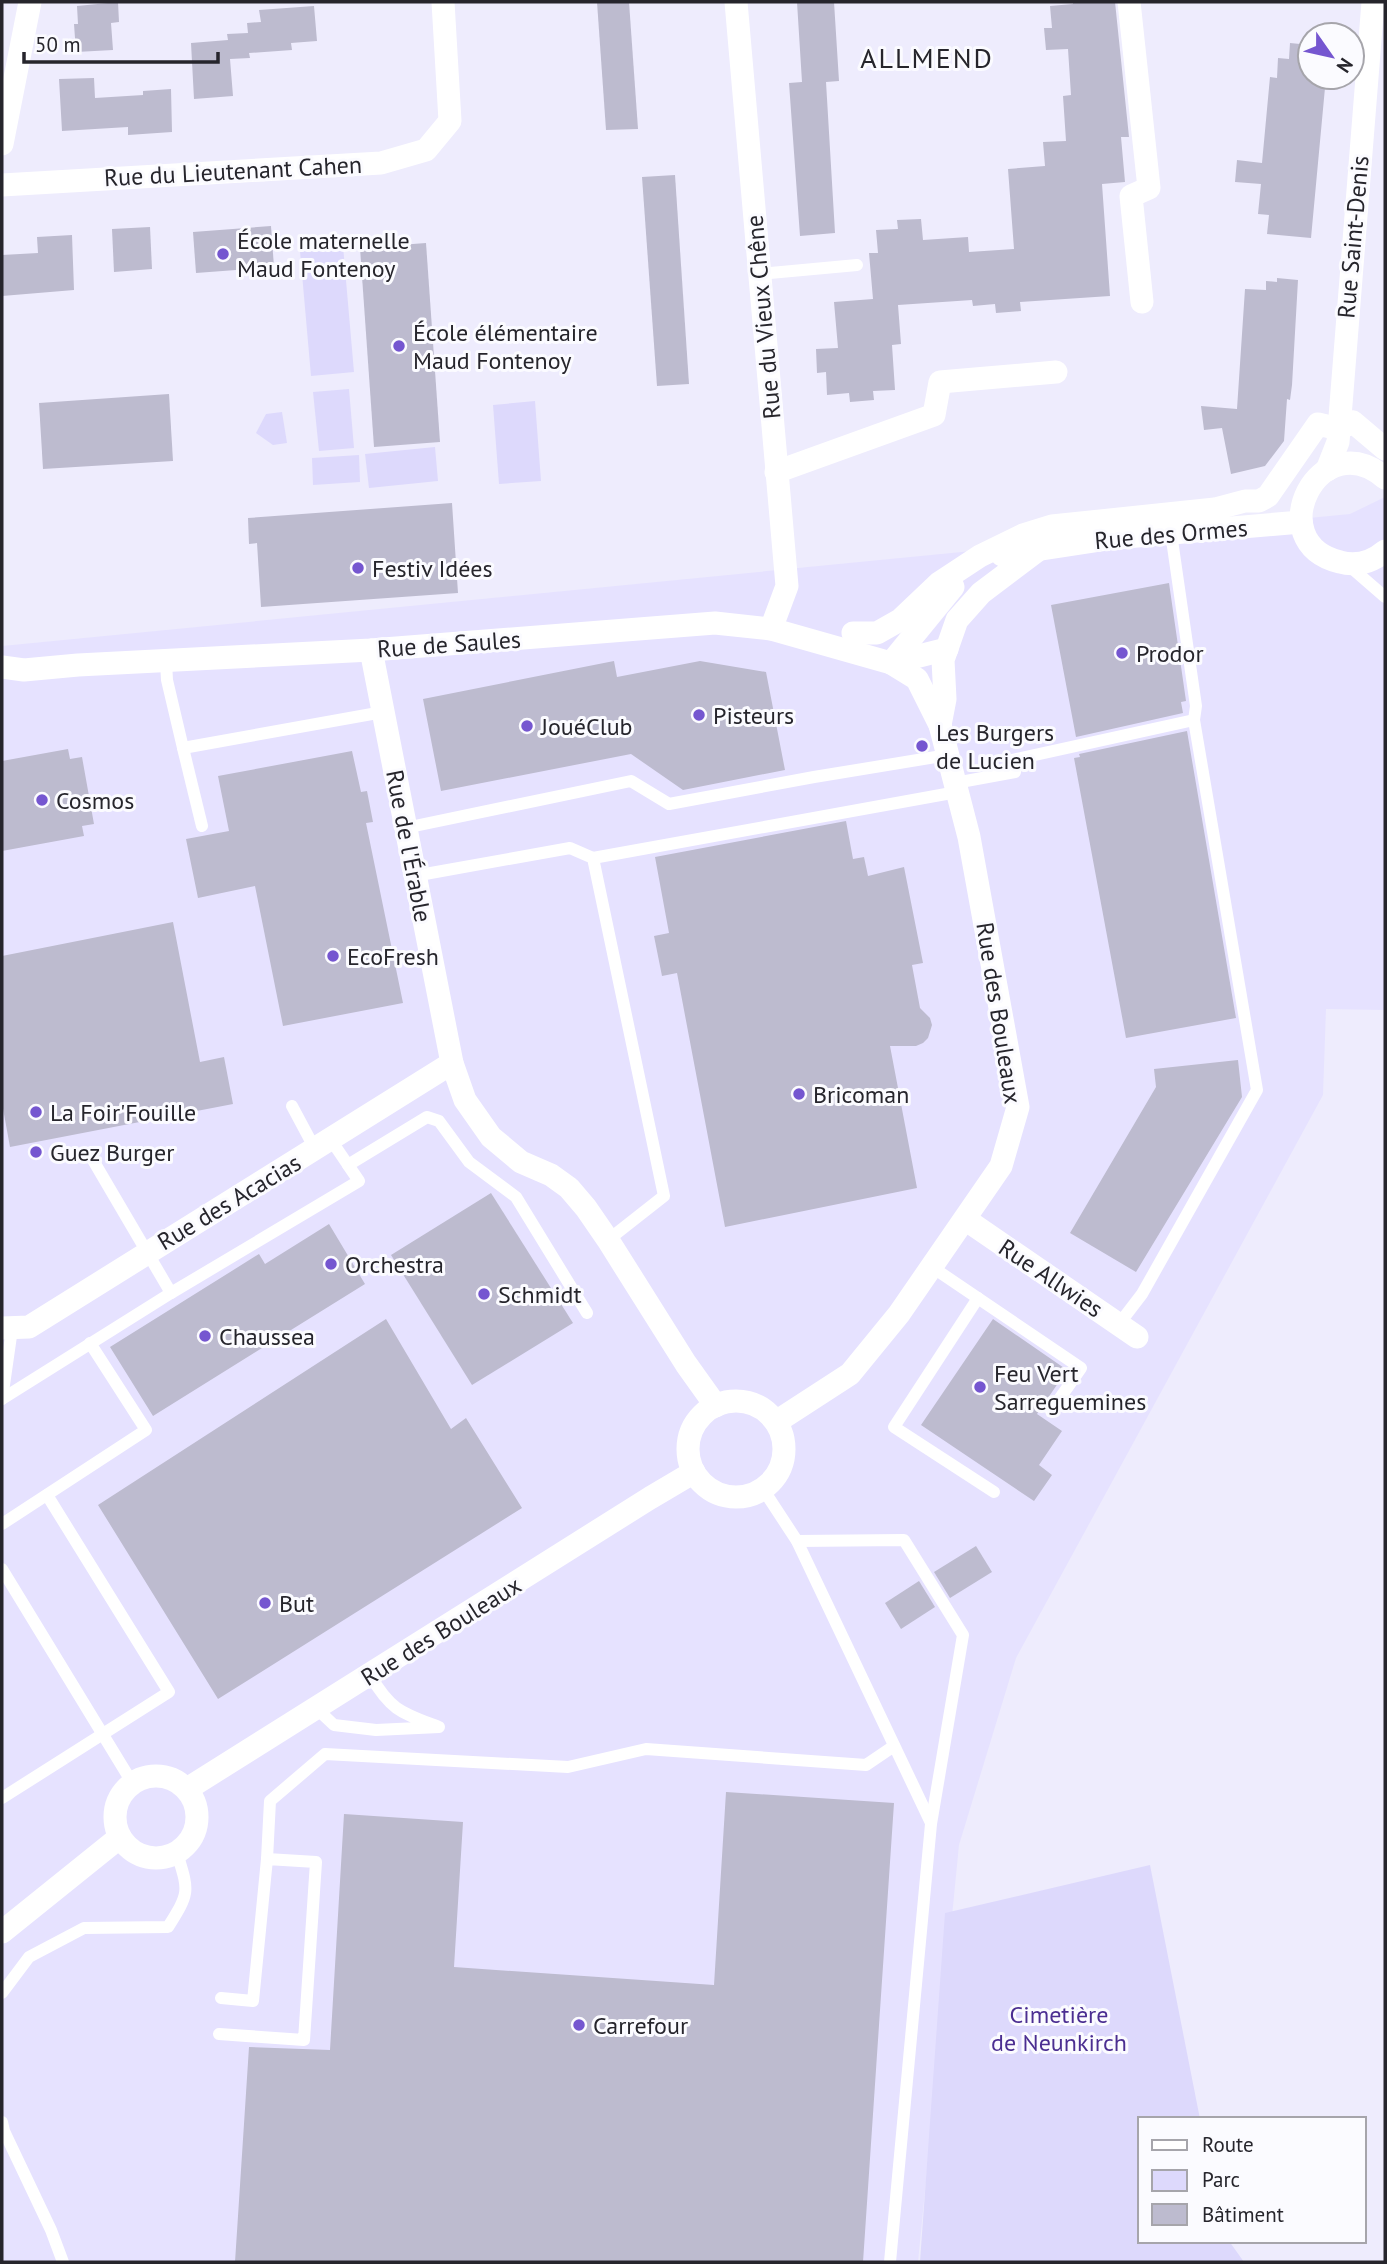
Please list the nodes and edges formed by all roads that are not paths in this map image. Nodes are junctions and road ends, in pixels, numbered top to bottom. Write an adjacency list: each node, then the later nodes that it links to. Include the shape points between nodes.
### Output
1 (30, 2): 6 (street)
2 (443, 2): 7 (street, Rue du Lieutenant Cahen, via 450,121 426,150 382,163)
3 (736, 2): 9 (street, Rue du Vieux Chêne)
4 (1129, 2): 10 (street, via 1149,188 1131,196)
5 (1373, 2): 12 (street, Rue Saint-Denis)
6 (2, 144)
7 (2, 185)
8 (857, 265): 9 (lane)
9 (759, 274): 15 (street, Rue du Vieux Chêne)
10 (1142, 302)
11 (1056, 372): 15 (street, via 940,382 934,415)
12 (1339, 429): 13 (street, via 1353,422); 14 (street, Rue Saint-Denis); 24 (street, via 1318,424 1268,496 1216,509 1052,526 1023,535 939,583 900,620 877,632)
13 (1385, 449)
14 (1327, 470): 16 (street, via 1361,464); 17 (street, via 1306,492)
15 (776, 472): 23 (street, Rue du Vieux Chêne, via 788,586)
16 (1385, 478)
17 (1301, 522): 18 (street, Rue des Ormes); 21 (street, via 1317,551)
18 (1171, 533): 19 (street, Rue des Ormes); 31 (lane, via 1196,706)
19 (1041, 548): 25 (street, via 981,593 957,620); 28 (street, Rue des Ormes, via 995,556 953,587)
20 (1385, 551): 21 (street, via 1363,563)
21 (1347, 564): 22 (lane)
22 (1385, 597)
23 (771, 629): 26 (street, Rue de Saules, via 715,623); 28 (street, Rue de Saules)
24 (853, 633)
25 (947, 649): 28 (street); 32 (street)
26 (371, 650): 27 (street, Rue de Saules); 30 (street, Rue de l'Érable)
27 (166, 662): 29 (street, Rue de Saules, via 24,670); 33 (lane)
28 (891, 663): 32 (street, Rue des Bouleaux, via 917,679)
29 (2, 667)
30 (383, 712): 33 (lane); 37 (street, Rue de l'Érable)
31 (1194, 720): 35 (lane, via 1013,766); 53 (lane, via 1257,1090 1142,1294)
32 (940, 724): 34 (street, Rue des Bouleaux)
33 (183, 748): 36 (lane)
34 (948, 755): 35 (street, Rue des Bouleaux); 37 (lane, via 669,804 631,781)
35 (956, 787): 38 (lane); 45 (street, Rue des Bouleaux, via 1018,1107 1001,1166)
36 (202, 826)
37 (405, 828): 39 (street, Rue de l'Érable)
38 (593, 858): 39 (lane, via 570,848); 46 (lane, via 664,1196)
39 (414, 876): 40 (street, Rue de l'Érable)
40 (452, 1063): 42 (street, Rue des Acacias); 46 (street, Rue de l'Érable, via 464,1100 491,1137 521,1162 569,1188)
41 (292, 1106): 42 (lane)
42 (323, 1144): 44 (lane); 47 (street, Rue des Acacias)
43 (90, 1155): 47 (lane)
44 (348, 1166): 49 (lane, via 359,1181); 51 (lane, via 427,1117 439,1121 470,1162 516,1197)
45 (965, 1219): 48 (street, Rue des Bouleaux); 53 (street, Rue Allwies)
46 (608, 1240): 56 (street, Rue de l'Érable)
47 (148, 1252): 49 (lane); 52 (street, Rue des Acacias, via 29,1327)
48 (932, 1267): 50 (lane); 58 (street, Rue des Bouleaux, via 850,1374)
49 (172, 1293): 54 (lane)
50 (978, 1298): 57 (lane, via 1081,1368); 61 (lane, via 894,1427)
51 (587, 1313)
52 (7, 1329): 55 (lane)
53 (1128, 1331)
54 (90, 1343): 55 (lane); 62 (lane, via 146,1430)
55 (2, 1399)
56 (716, 1406): 58 (street, via 745,1401 765,1410); 59 (street, via 702,1415 688,1444)
57 (1051, 1411)
58 (776, 1422): 60 (street, via 784,1455 781,1469)
59 (695, 1472): 60 (street, via 706,1487 719,1494 748,1496); 66 (street, Rue des Bouleaux)
60 (763, 1489): 64 (lane)
61 (993, 1492)
62 (47, 1495): 63 (lane); 68 (lane, via 169,1692)
63 (2, 1524)
64 (797, 1541): 69 (lane); 73 (lane, via 904,1540 962,1635)
65 (2, 1569): 68 (lane)
66 (370, 1675): 67 (street, Rue des Bouleaux); 67 (lane, via 386,1701 401,1713 439,1727 376,1730 334,1725)
67 (317, 1709): 71 (street, Rue des Bouleaux)
68 (102, 1735): 70 (lane); 72 (lane)
69 (894, 1746): 73 (lane); 76 (lane, via 866,1765 646,1749 568,1766 325,1755 270,1801)
70 (132, 1784): 71 (street, via 143,1778 167,1777); 74 (street, via 115,1814)
71 (187, 1789): 75 (street, via 197,1811 197,1824 187,1846)
72 (2, 1798)
73 (932, 1824): 83 (lane)
74 (120, 1838): 75 (street, via 139,1855 164,1858); 77 (street)
75 (177, 1853): 78 (lane, via 187,1886 185,1900 168,1927 84,1928 29,1957)
76 (267, 1859): 79 (lane, via 253,2000); 80 (lane, via 316,1862 304,2039)
77 (2, 1933)
78 (2, 1993)
79 (221, 1998)
80 (219, 2034)
81 (2, 2122): 82 (lane)
82 (64, 2262)
83 (890, 2262)

